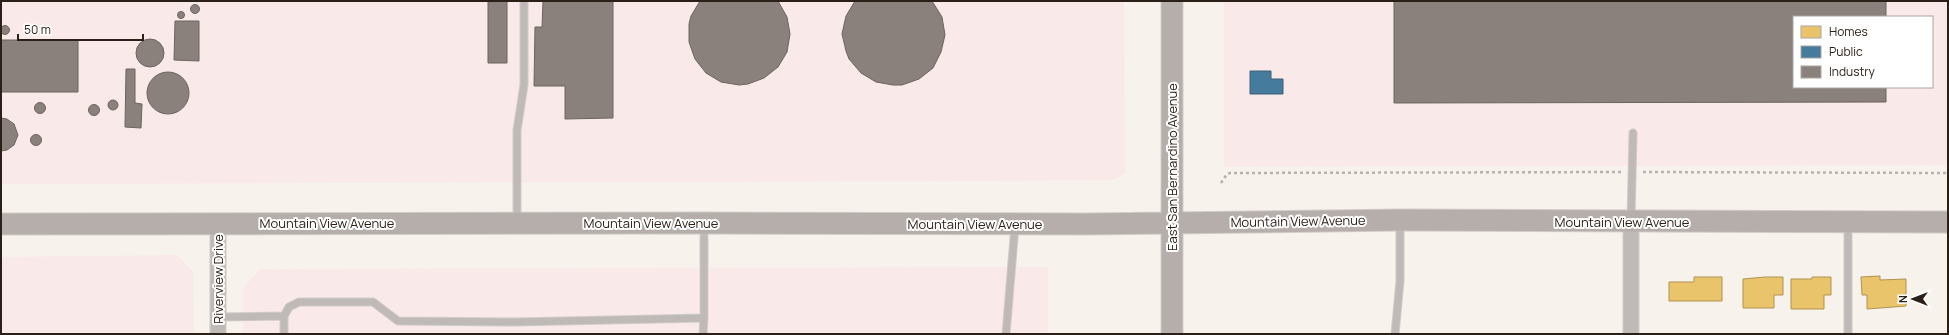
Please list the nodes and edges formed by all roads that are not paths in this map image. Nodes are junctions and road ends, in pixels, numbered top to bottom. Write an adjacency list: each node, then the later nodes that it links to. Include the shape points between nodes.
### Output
1 (524, 1): 9 (lane, via 524,85 516,130)
2 (1172, 1): 6 (street, East San Bernardino Avenue)
3 (1633, 133): 7 (lane)
4 (1400, 220): 6 (street, Mountain View Avenue); 7 (street, Mountain View Avenue); 22 (lane, via 1400,281)
5 (1848, 221): 7 (street, Mountain View Avenue); 8 (street, Mountain View Avenue); 24 (lane)
6 (1172, 222): 13 (street, Mountain View Avenue); 21 (street, East San Bernardino Avenue)
7 (1631, 222): 23 (street)
8 (1948, 222)
9 (517, 223): 10 (street, Mountain View Avenue); 12 (street, Mountain View Avenue)
10 (704, 223): 13 (street, Mountain View Avenue); 16 (lane)
11 (1, 224): 12 (street, Mountain View Avenue)
12 (218, 224): 15 (street, Riverview Drive)
13 (1015, 224): 20 (lane)
14 (284, 316): 15 (lane); 16 (lane, via 289,307 299,302 373,302 398,321 515,322); 18 (lane)
15 (218, 318): 17 (street, Riverview Drive)
16 (704, 318): 19 (lane)
17 (218, 334)
18 (284, 334)
19 (704, 334)
20 (1006, 334)
21 (1172, 334)
22 (1396, 334)
23 (1631, 334)
24 (1848, 334)

